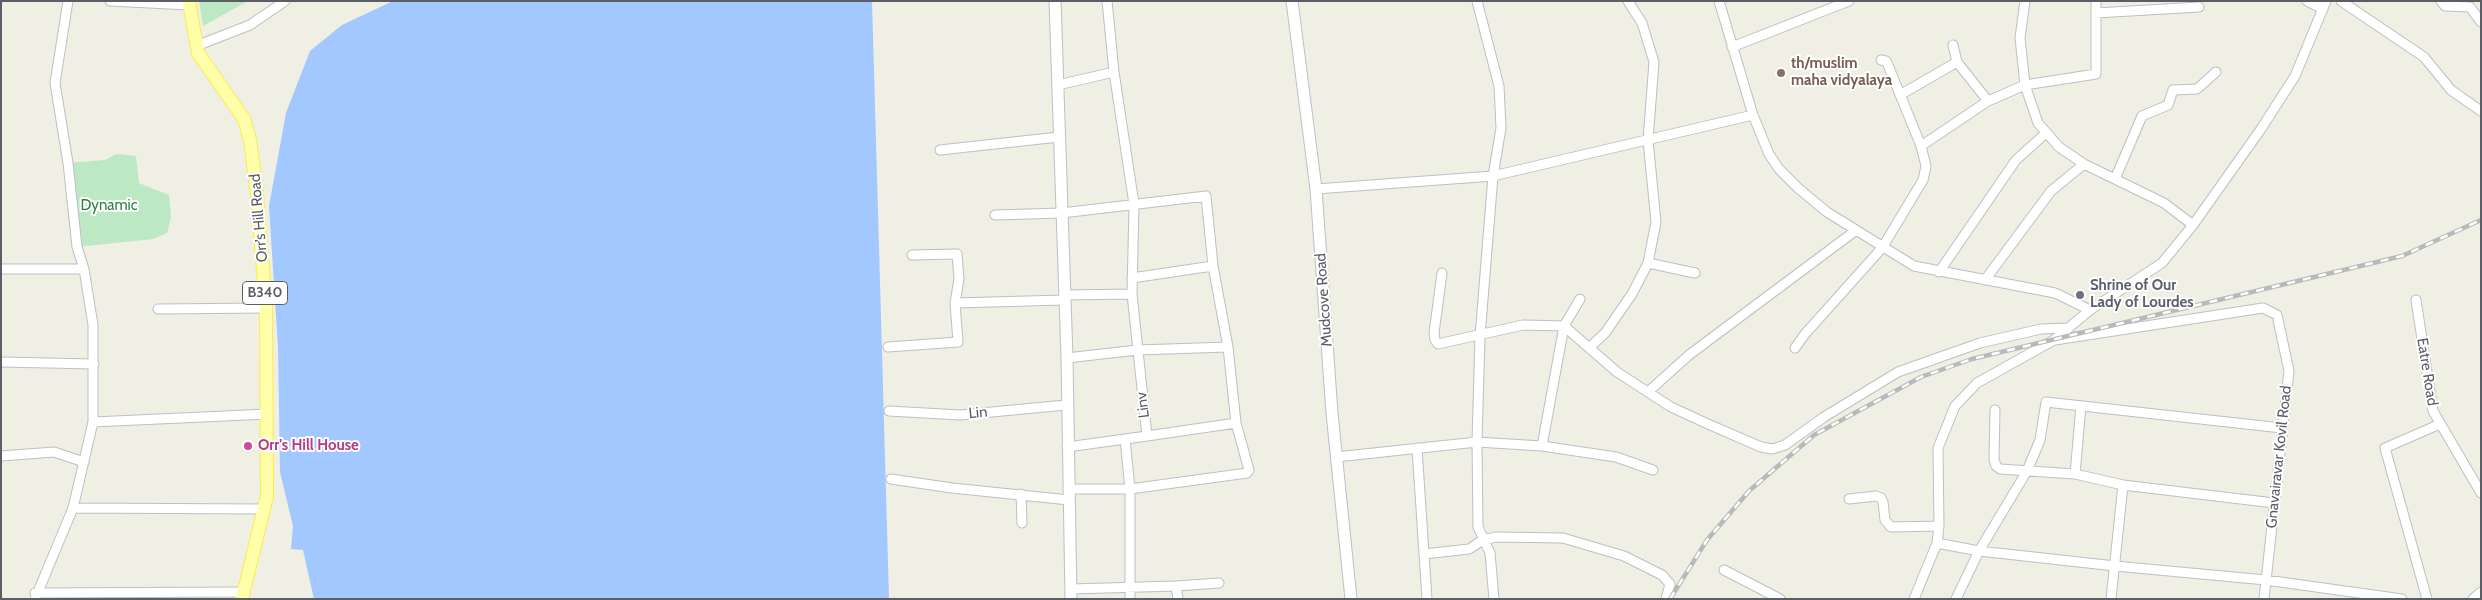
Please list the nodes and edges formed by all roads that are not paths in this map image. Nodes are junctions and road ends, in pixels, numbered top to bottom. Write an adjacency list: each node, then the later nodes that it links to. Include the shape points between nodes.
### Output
1 (68, 1): 53 (street, via 54,82 68,163 77,247)
2 (110, 1): 16 (street)
3 (285, 1): 22 (street, via 250,25)
4 (1055, 1): 28 (street)
5 (1107, 1): 26 (street)
6 (1292, 1): 42 (street, Mudcove Road)
7 (1477, 1): 40 (street, via 1499,86 1501,128)
8 (1628, 1): 36 (street, via 1642,23 1654,62)
9 (1719, 1): 23 (street)
10 (1849, 1): 23 (street)
11 (2025, 1): 29 (street, via 2020,38)
12 (2096, 1): 19 (street)
13 (2307, 1): 17 (street)
14 (2342, 1): 32 (street, via 2424,57 2451,90)
15 (2441, 1): 20 (street, via 2445,6 2470,7)
16 (189, 3): 22 (main road, Orr’s Hill Road / B340)
17 (2324, 5): 46 (street, via 2295,76)
18 (2199, 8): 19 (street)
19 (2096, 13): 29 (street, via 2096,74)
20 (2481, 22)
21 (1953, 45): 25 (street)
22 (196, 46): 64 (main road, Orr’s Hill Road / B340, via 244,119 250,140)
23 (1732, 47): 33 (street)
24 (1881, 60): 30 (street, via 1886,61)
25 (1957, 62): 30 (street); 31 (street)
26 (1114, 72): 28 (street); 43 (street)
27 (2216, 72): 41 (street, via 2197,90 2173,90 2168,105 2142,116)
28 (1058, 85): 35 (street)
29 (2026, 85): 31 (street); 34 (street, via 2038,123)
30 (1900, 95): 37 (street)
31 (1988, 101): 37 (street)
32 (2481, 111)
33 (1752, 115): 36 (street); 47 (street, via 1779,169 1827,212)
34 (2046, 133): 39 (street, via 2059,147); 54 (street, via 2016,160)
35 (1059, 137): 38 (street); 44 (street)
36 (1648, 140): 40 (street); 50 (street, via 1656,222)
37 (1921, 146): 48 (street, via 1926,166 1923,180)
38 (940, 150)
39 (2084, 164): 41 (street); 58 (street, via 2051,191)
40 (1493, 176): 42 (street); 69 (street)
41 (2115, 179): 46 (street, via 2164,203)
42 (1316, 189): 96 (street, Mudcove Road)
43 (1134, 204): 44 (street); 51 (street, via 1206,196); 57 (street)
44 (1062, 214): 45 (street); 60 (street)
45 (995, 215)
46 (2193, 225): 66 (street, via 2162,263)
47 (1854, 231): 48 (street); 79 (street, via 1689,355)
48 (1882, 248): 54 (street, via 1914,266); 74 (street)
49 (912, 255): 63 (street, via 957,254 959,279)
50 (1648, 263): 56 (street); 73 (street, via 1616,318)
51 (1213, 266): 57 (street); 72 (street)
52 (1, 269): 53 (street)
53 (84, 269): 78 (street, via 93,325)
54 (1939, 272): 58 (street)
55 (1442, 273): 69 (street, via 1435,340 1438,344)
56 (1695, 274)
57 (1132, 278): 59 (street)
58 (1985, 280): 66 (street, via 2055,293)
59 (1132, 294): 60 (street); 75 (street, Linv)
60 (1064, 297): 63 (street); 76 (street)
61 (1580, 299): 67 (street)
62 (2416, 300): 87 (street, Eatre Road, via 2433,411)
63 (955, 303): 71 (street, via 958,342)
64 (266, 308): 65 (street); 84 (main road, Orr’s Hill Road / B340)
65 (158, 310)
66 (2090, 310): 68 (street)
67 (1564, 326): 69 (street, via 1522,325); 73 (street); 92 (street)
68 (2070, 328): 70 (street); 79 (street, via 2041,329 1980,344 1898,372 1785,445 1772,449 1708,424)
69 (1480, 336): 91 (street)
70 (2054, 340): 88 (street, Gnavairavar Kovil Road, via 2264,308 2277,316 2289,371); 112 (street, via 1976,384 1955,406 1938,448)
71 (888, 347)
72 (1228, 347): 75 (street); 86 (street)
73 (1589, 348): 79 (street, via 1617,372)
74 (1795, 348)
75 (1137, 350): 76 (street); 89 (street, Linv)
76 (1067, 358): 80 (street)
77 (1, 362): 78 (street)
78 (94, 364): 85 (street)
79 (1649, 391)
80 (1066, 405): 83 (street, Lin, via 960,415); 93 (street)
81 (2081, 406): 88 (street); 99 (street, via 2046,402 2040,440); 100 (street)
82 (1995, 410): 99 (street, via 1996,466)
83 (889, 411)
84 (268, 414): 85 (street); 110 (main road, Orr’s Hill Road / B340)
85 (93, 422): 97 (street)
86 (1236, 423): 89 (street); 103 (street, via 1248,473)
87 (2440, 424): 104 (street, Eatre Road); 139 (street, via 2385,448)
88 (2282, 428): 108 (street, Gnavairavar Kovil Road)
89 (1147, 436): 90 (street, Linv)
90 (1125, 440): 93 (street, Linv); 103 (street)
91 (1477, 442): 92 (street); 94 (street); 113 (street, via 1478,527)
92 (1542, 446): 98 (street, via 1616,457)
93 (1067, 447): 106 (street)
94 (1417, 448): 96 (street); 116 (street)
95 (1, 456): 97 (street, via 54,452)
96 (1336, 457): 129 (street, Mudcove Road)
97 (84, 462): 109 (street)
98 (1653, 470)
99 (2027, 471): 100 (street); 115 (street)
100 (2075, 474): 102 (street)
101 (891, 479): 105 (street)
102 (2123, 485): 108 (street); 117 (street)
103 (1130, 488): 106 (street); 122 (street)
104 (2481, 492)
105 (1021, 494): 106 (street); 111 (street)
106 (1068, 495): 124 (street)
107 (1849, 499): 112 (street, via 1880,498 1885,520 1891,527)
108 (2274, 503): 119 (street, Gnavairavar Kovil Road)
109 (73, 508): 110 (street); 126 (street)
110 (264, 508): 125 (main road, Orr’s Hill Road / B340)
111 (1022, 523)
112 (1939, 526): 114 (street)
113 (1483, 540): 116 (street, via 1469,549); 131 (street, via 1490,552); 132 (street, via 1549,536 1598,547 1642,564 1667,579 1670,587)
114 (1937, 543): 115 (street); 134 (street)
115 (1979, 551): 117 (street); 135 (street)
116 (1424, 554): 130 (street)
117 (2115, 566): 119 (street); 136 (street)
118 (1724, 570): 133 (street)
119 (2266, 580): 137 (street, Gnavairavar Kovil Road); 138 (street)
120 (1219, 583): 121 (street)
121 (1176, 586): 122 (street); 128 (street)
122 (1129, 587): 124 (street); 127 (street)
123 (2481, 592): 140 (street)
124 (1071, 594)
125 (243, 595): 126 (street)
126 (35, 596)
127 (1130, 599)
128 (1178, 599)
129 (1351, 599)
130 (1427, 599)
131 (1494, 599)
132 (1666, 599)
133 (1780, 599)
134 (1914, 599)
135 (1956, 599)
136 (2111, 599)
137 (2264, 599)
138 (2402, 599)
139 (2427, 599)
140 (2473, 599)

